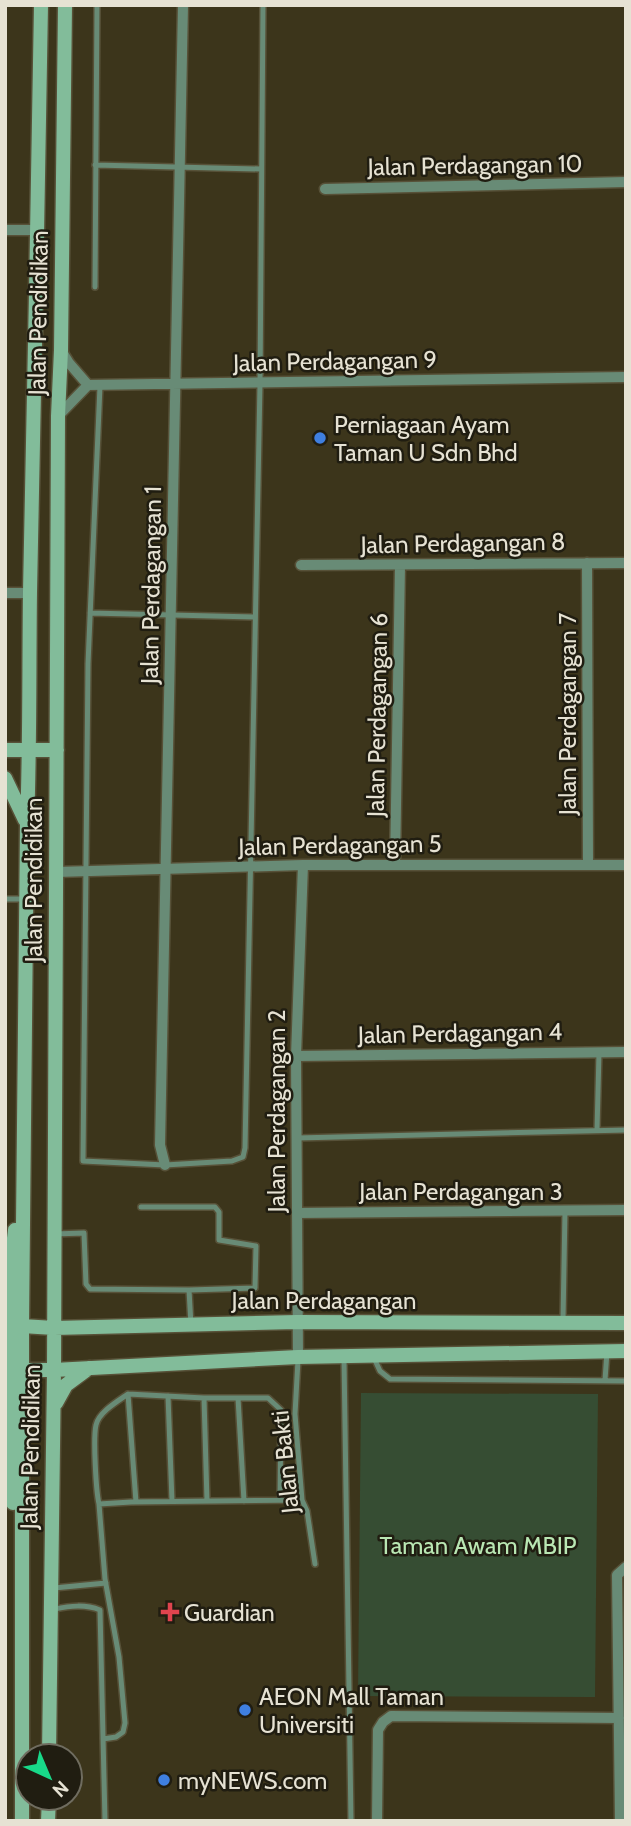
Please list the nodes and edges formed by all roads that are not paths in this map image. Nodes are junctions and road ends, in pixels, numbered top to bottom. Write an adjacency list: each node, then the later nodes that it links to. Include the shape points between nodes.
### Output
1 (41, 5): 12 (main road, Jalan Pendidikan)
2 (65, 5): 14 (main road, Jalan Pendidikan)
3 (97, 5): 6 (lane)
4 (183, 5): 7 (street, Jalan Perdagangan 1)
5 (262, 5): 8 (lane)
6 (95, 165): 7 (lane); 13 (lane)
7 (180, 167): 8 (lane); 16 (street, Jalan Perdagangan 1)
8 (261, 169): 17 (lane)
9 (626, 182): 10 (street, Jalan Perdagangan 10)
10 (325, 189)
11 (5, 230): 12 (street)
12 (39, 230): 25 (main road, Jalan Pendidikan)
13 (95, 287)
14 (61, 350): 18 (street); 19 (main road, Jalan Pendidikan)
15 (626, 377): 17 (street, Jalan Perdagangan 9)
16 (176, 384): 17 (street, Jalan Perdagangan 9); 18 (street, Jalan Perdagangan 9); 27 (street, Jalan Perdagangan 1)
17 (260, 384): 28 (lane)
18 (94, 386): 19 (street); 26 (lane)
19 (58, 416): 31 (main road, Jalan Pendidikan)
20 (587, 563): 21 (street, Jalan Perdagangan 8); 23 (street, Jalan Perdagangan 8); 36 (street, Jalan Perdagangan 7)
21 (626, 563)
22 (301, 565): 23 (street, Jalan Perdagangan 8)
23 (400, 565): 35 (street, Jalan Perdagangan 6)
24 (5, 593): 25 (street)
25 (30, 593): 30 (main road, Jalan Pendidikan)
26 (90, 613): 27 (lane); 40 (lane)
27 (171, 615): 28 (lane); 39 (street, Jalan Perdagangan 1)
28 (254, 617): 38 (lane)
29 (5, 750): 30 (main road)
30 (30, 750): 31 (main road); 33 (main road, Jalan Pendidikan)
31 (57, 750): 41 (main road, Jalan Pendidikan)
32 (5, 778): 33 (main road)
33 (27, 824): 43 (main road, Jalan Pendidikan)
34 (303, 865): 35 (street, Jalan Perdagangan 5); 38 (street, Jalan Perdagangan 5); 46 (street, Jalan Perdagangan 2)
35 (395, 865): 36 (street, Jalan Perdagangan 5)
36 (588, 865): 37 (street, Jalan Perdagangan 5)
37 (626, 865)
38 (250, 868): 39 (street, Jalan Perdagangan 5); 51 (lane, via 243,1157)
39 (166, 869): 40 (street, Jalan Perdagangan 5); 51 (street, Jalan Perdagangan 1, via 160,1144)
40 (86, 870): 41 (street, Jalan Perdagangan 5); 51 (lane, via 83,1161)
41 (56, 872): 56 (main road, Jalan Pendidikan)
42 (5, 899): 43 (lane)
43 (26, 899): 50 (main road, Jalan Pendidikan)
44 (626, 1052): 45 (street, Jalan Perdagangan 4)
45 (599, 1053): 46 (street, Jalan Perdagangan 4); 47 (lane)
46 (296, 1056): 49 (street, Jalan Perdagangan 2)
47 (597, 1130): 48 (lane); 49 (lane)
48 (626, 1130)
49 (297, 1138): 55 (street, Jalan Perdagangan 2)
50 (24, 1141): 63 (main road, Jalan Pendidikan); 92 (main road, Jalan Pendidikan, via 11,1263 13,1504)
51 (165, 1165)
52 (141, 1207): 58 (lane, via 215,1207 219,1240 256,1246 255,1288)
53 (626, 1210): 54 (street, Jalan Perdagangan 3)
54 (565, 1211): 55 (street, Jalan Perdagangan 3); 60 (lane)
55 (297, 1213): 59 (street, Jalan Perdagangan 2)
56 (54, 1234): 57 (main road, Jalan Pendidikan); 58 (lane, via 84,1233 90,1289)
57 (54, 1268): 64 (main road, via 67,1319); 65 (main road, Jalan Pendidikan)
58 (189, 1290): 62 (lane)
59 (297, 1322): 60 (main road, Jalan Perdagangan); 62 (main road, Jalan Perdagangan); 70 (street, Jalan Perdagangan 2)
60 (563, 1323): 61 (main road, Jalan Perdagangan)
61 (626, 1323)
62 (191, 1325): 64 (main road, Jalan Perdagangan)
63 (22, 1326): 65 (main road, Jalan Perdagangan); 72 (main road, Jalan Pendidikan)
64 (104, 1327): 65 (main road, Jalan Perdagangan)
65 (54, 1328): 73 (main road, Jalan Pendidikan)
66 (607, 1351): 67 (main road); 68 (main road); 74 (lane)
67 (626, 1351)
68 (373, 1355): 69 (main road); 74 (lane, via 380,1371 390,1379)
69 (344, 1356): 70 (main road); 99 (lane)
70 (298, 1357): 71 (main road); 82 (lane, Jalan Bakti, via 296,1414)
71 (91, 1367): 73 (main road); 80 (main road, via 66,1385)
72 (23, 1370): 73 (main road); 92 (main road, Jalan Pendidikan)
73 (54, 1370): 80 (main road, Jalan Pendidikan)
74 (605, 1380): 75 (lane)
75 (626, 1381)
76 (128, 1394): 77 (lane); 86 (lane); 87 (lane, via 96,1424)
77 (168, 1396): 78 (lane); 83 (lane)
78 (204, 1398): 79 (lane); 84 (lane)
79 (238, 1398): 81 (lane, via 268,1398 281,1410); 85 (lane)
80 (54, 1408): 91 (main road, Jalan Pendidikan)
81 (280, 1500): 82 (lane); 85 (lane)
82 (302, 1500): 88 (lane, Jalan Bakti)
83 (172, 1501): 84 (lane); 86 (lane)
84 (207, 1501): 85 (lane)
85 (244, 1501)
86 (136, 1502): 87 (lane)
87 (99, 1504): 90 (lane)
88 (315, 1564)
89 (626, 1567): 94 (street, via 617,1575)
90 (106, 1583): 91 (lane); 95 (lane, via 125,1723 123,1732)
91 (51, 1588): 93 (main road, Jalan Pendidikan)
92 (23, 1591): 97 (main road, Jalan Pendidikan)
93 (51, 1609): 95 (lane, via 91,1606 100,1610); 96 (main road, Jalan Pendidikan)
94 (619, 1718): 100 (street, via 391,1716 378,1730); 101 (street)
95 (103, 1740): 98 (lane)
96 (49, 1742)
97 (22, 1821)
98 (105, 1821)
99 (351, 1821)
100 (377, 1821)
101 (620, 1821)

